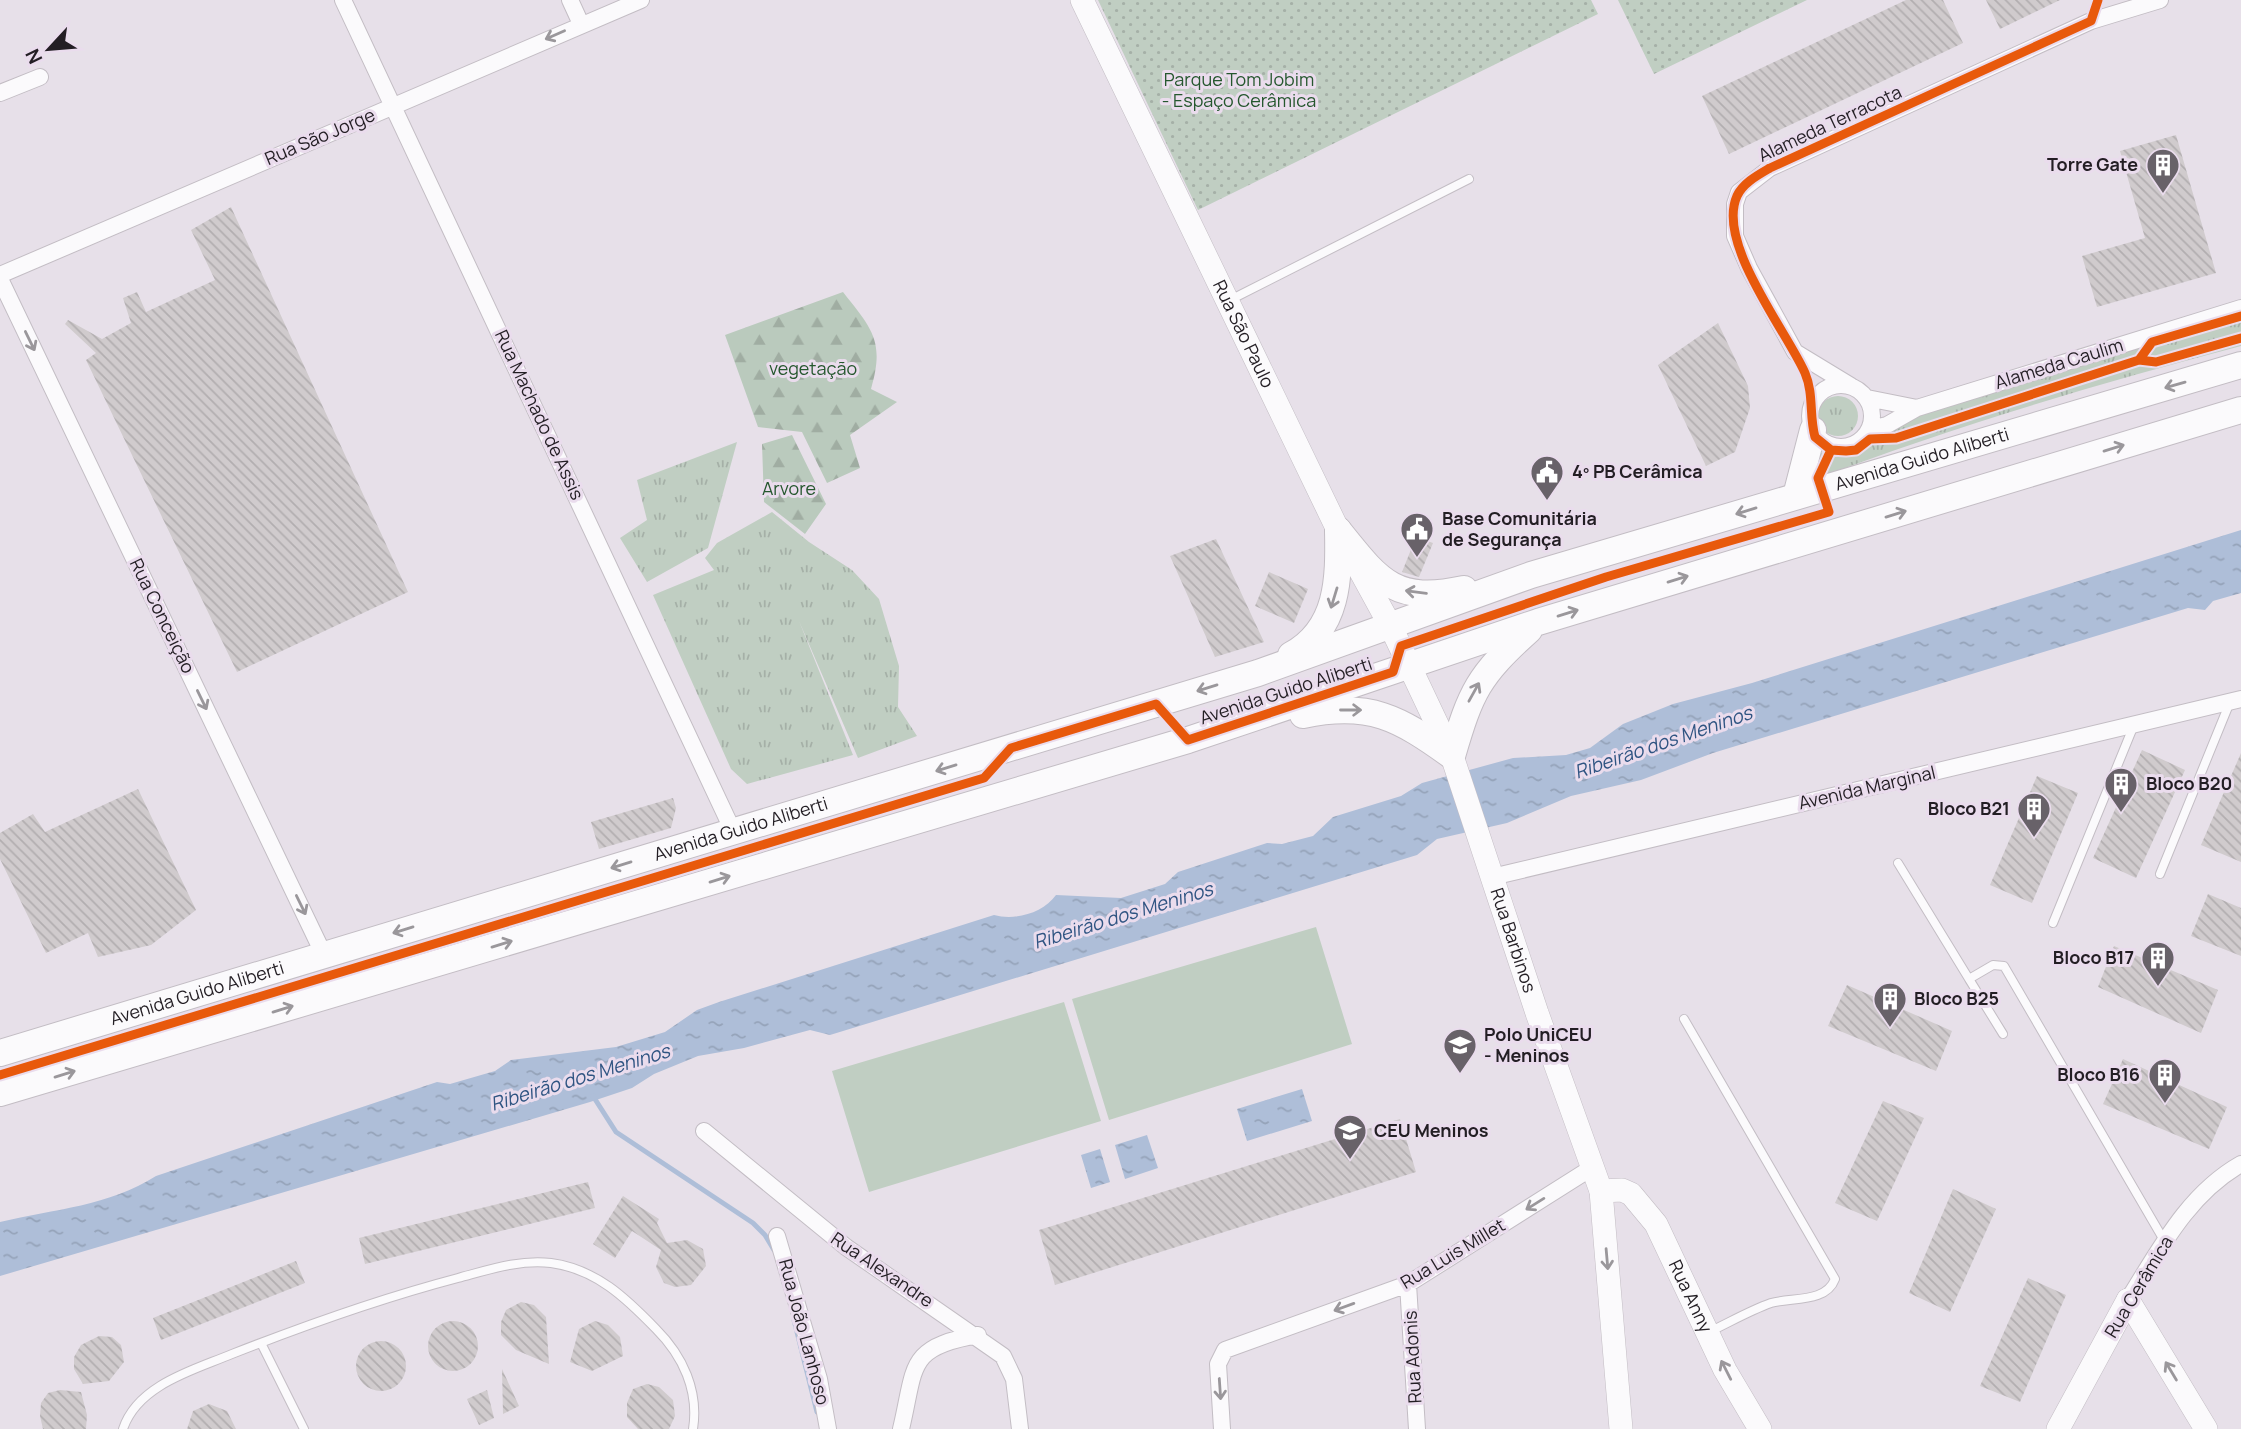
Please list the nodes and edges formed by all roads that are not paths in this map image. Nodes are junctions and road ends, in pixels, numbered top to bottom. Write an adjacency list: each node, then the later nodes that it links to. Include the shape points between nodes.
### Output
1 (343, 0): 9 (street, Rua Machado de Assis)
2 (570, 0): 6 (street)
3 (640, 0): 6 (street, Rua São Jorge)
4 (1082, 0): 12 (street, Rua São Paulo)
5 (2160, 0): 15 (street, Alameda Terracota, via 2079,26 1770,168 1739,192 1734,204 1735,236 1795,352)
6 (581, 24): 9 (street, Rua São Jorge, one-way to 9)
7 (40, 77): 8 (street)
8 (0, 93)
9 (394, 106): 11 (street, Rua São Jorge); 36 (street, Rua Machado de Assis)
10 (1469, 179): 12 (lane)
11 (0, 277): 41 (street, Rua Conceição, one-way to 41)
12 (1227, 302): 22 (street, Rua São Paulo)
13 (2241, 308): 17 (street, Alameda Caulim)
14 (2241, 365): 21 (main road, Avenida Guido Aliberti, one-way to 21)
15 (1851, 386): 16 (street); 20 (street, via 1832,386 1817,396 1812,404)
16 (1867, 398): 17 (street, Alameda Caulim); 19 (street, via 1873,418)
17 (1917, 408): 19 (street, Alameda Caulim)
18 (2241, 410): 25 (main road, Avenida Guido Aliberti, one-way to 18)
19 (1870, 429): 20 (street, via 1847,447 1827,444)
20 (1813, 430): 21 (main road)
21 (1796, 496): 23 (main road, Avenida Guido Aliberti, one-way to 23)
22 (1338, 530): 24 (main road, one-way to 22, via 1444,593 1414,593 1375,576); 27 (street, Rua São Paulo); 29 (main road, one-way to 29, via 1339,582 1321,630 1303,649)
23 (1600, 556): 24 (main road, Avenida Guido Aliberti); 25 (main road)
24 (1531, 575): 27 (main road, Avenida Guido Aliberti)
25 (1613, 599): 26 (main road, Avenida Guido Aliberti, one-way to 25)
26 (1538, 622): 28 (main road, Avenida Guido Aliberti); 34 (main road, one-way to 26, via 1469,700 1484,674)
27 (1391, 627): 28 (street, Rua São Paulo); 29 (main road, Avenida Guido Aliberti)
28 (1411, 666): 32 (main road, Avenida Guido Aliberti); 34 (street, Rua Barbinos)
29 (1258, 673): 33 (main road, Avenida Guido Aliberti, one-way to 33)
30 (2235, 701): 31 (street, Avenida Marginal); 38 (lane)
31 (2134, 725): 39 (street, Avenida Marginal); 40 (lane)
32 (1188, 740): 34 (main road, one-way to 34, via 1327,710 1358,709 1409,725); 35 (main road, Avenida Guido Aliberti)
33 (1011, 748): 35 (main road); 36 (main road, Avenida Guido Aliberti, one-way to 36)
34 (1454, 761): 39 (street, Rua Barbinos)
35 (1007, 794): 46 (main road, Avenida Guido Aliberti, one-way to 35)
36 (733, 831): 41 (main road, Avenida Guido Aliberti, one-way to 41)
37 (1898, 863): 42 (lane)
38 (2160, 874)
39 (1492, 877): 49 (street, Rua Barbinos)
40 (2053, 923)
41 (323, 953): 45 (main road, Avenida Guido Aliberti)
42 (1969, 979): 44 (lane); 52 (lane, via 1993,965 2004,966)
43 (1684, 1019): 55 (lane, via 1835,1279 1832,1287 1818,1295 1773,1303)
44 (2003, 1034)
45 (0, 1053)
46 (0, 1093)
47 (704, 1131): 56 (street, Rua Alexandre, via 846,1247)
48 (2241, 1164): 52 (street, Rua Cerâmica, via 2220,1176 2190,1204)
49 (1592, 1167): 50 (street, Rua Barbinos); 53 (street, Rua Luis Millet, one-way to 53)
50 (1601, 1191): 55 (street, Rua Anny, via 1622,1190 1642,1204); 66 (street, Rua Barbinos, one-way to 66)
51 (777, 1236): 61 (street, Rua João Lanhoso, via 819,1380)
52 (2165, 1242): 54 (street, Rua Cerâmica)
53 (1408, 1284): 64 (street, Rua Luis Millet, one-way to 64, via 1225,1350 1218,1364); 65 (street, Rua Adonis)
54 (2129, 1300): 68 (street, Rua Cerâmica); 69 (street, one-way to 54)
55 (1708, 1332): 67 (street, Rua Anny, one-way to 55)
56 (978, 1335): 62 (street, via 937,1344 923,1355 916,1365); 63 (street, Rua Alexandre, via 1010,1364)
57 (261, 1343): 58 (lane, via 160,1386 127,1417); 59 (lane); 60 (lane, via 478,1272 522,1263 576,1268 626,1298 666,1339 687,1372 695,1401)
58 (123, 1429)
59 (304, 1429)
60 (693, 1429)
61 (828, 1429)
62 (901, 1429)
63 (1020, 1429)
64 (1222, 1429)
65 (1417, 1429)
66 (1621, 1429)
67 (1760, 1429)
68 (2058, 1429)
69 (2206, 1429)

